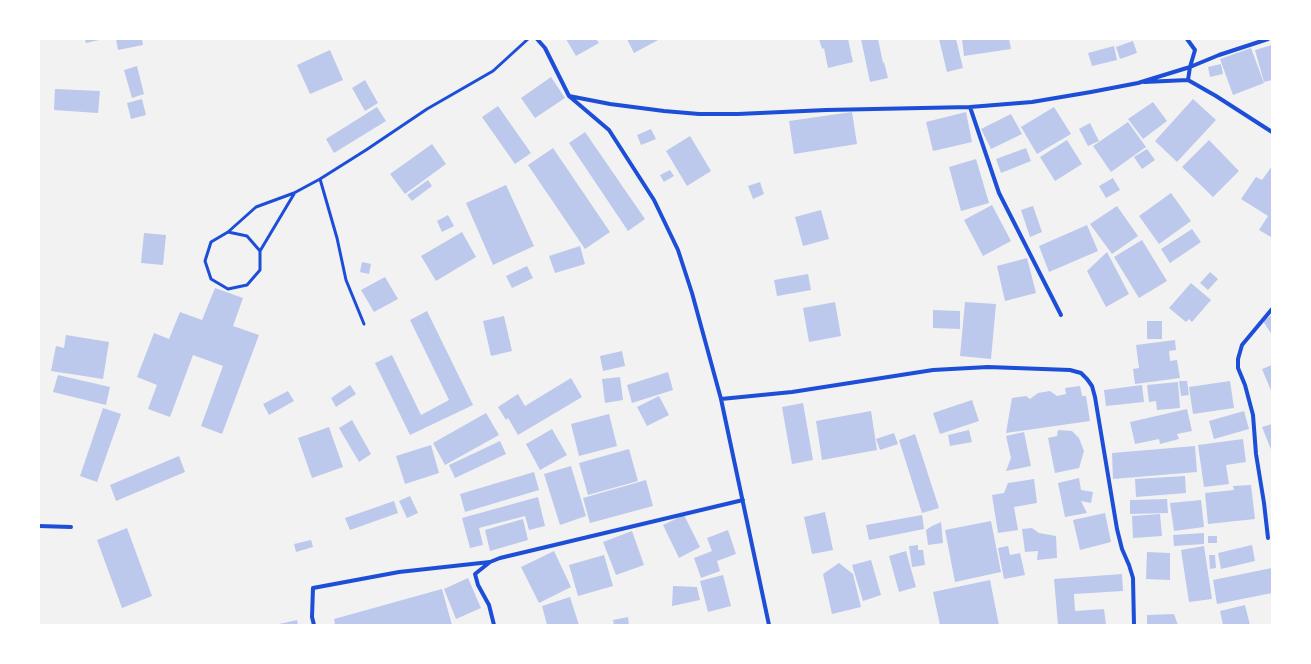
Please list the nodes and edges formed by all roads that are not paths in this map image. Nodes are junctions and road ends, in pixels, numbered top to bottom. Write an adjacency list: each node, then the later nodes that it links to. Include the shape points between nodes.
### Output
1 (528, 39): 11 (lane, via 493,71 427,109)
2 (537, 39): 8 (street, via 545,48)
3 (1187, 39): 5 (street, via 1195,50)
4 (1268, 39): 5 (street)
5 (1190, 67): 6 (street); 7 (street)
6 (1188, 80): 7 (street); 10 (street)
7 (1138, 83): 9 (street, via 1032,102)
8 (569, 96): 9 (street, via 610,104 699,114); 18 (street, via 609,130 667,225 692,293)
9 (970, 106): 16 (street, via 1000,193)
10 (1272, 132)
11 (320, 179): 12 (lane); 17 (lane, via 346,280)
12 (294, 193): 13 (lane, via 256,207); 14 (lane)
13 (228, 232): 14 (lane, via 247,236); 14 (lane, via 211,242 205,261 211,279 228,289 247,285 260,270)
14 (260, 251)
15 (1272, 309): 22 (street, via 1242,345 1238,363 1253,415)
16 (1061, 315)
17 (364, 324)
18 (721, 399): 19 (street); 27 (street, via 792,392 934,370 988,367 1070,370 1081,373 1092,386 1095,397 1117,529 1132,578)
19 (743, 500): 23 (street); 26 (street)
20 (39, 526): 21 (street)
21 (71, 527)
22 (1268, 538)
23 (490, 562): 24 (street, via 399,572 313,588); 25 (street, via 475,574 489,605)
24 (314, 625)
25 (494, 625)
26 (769, 625)
27 (1134, 625)

